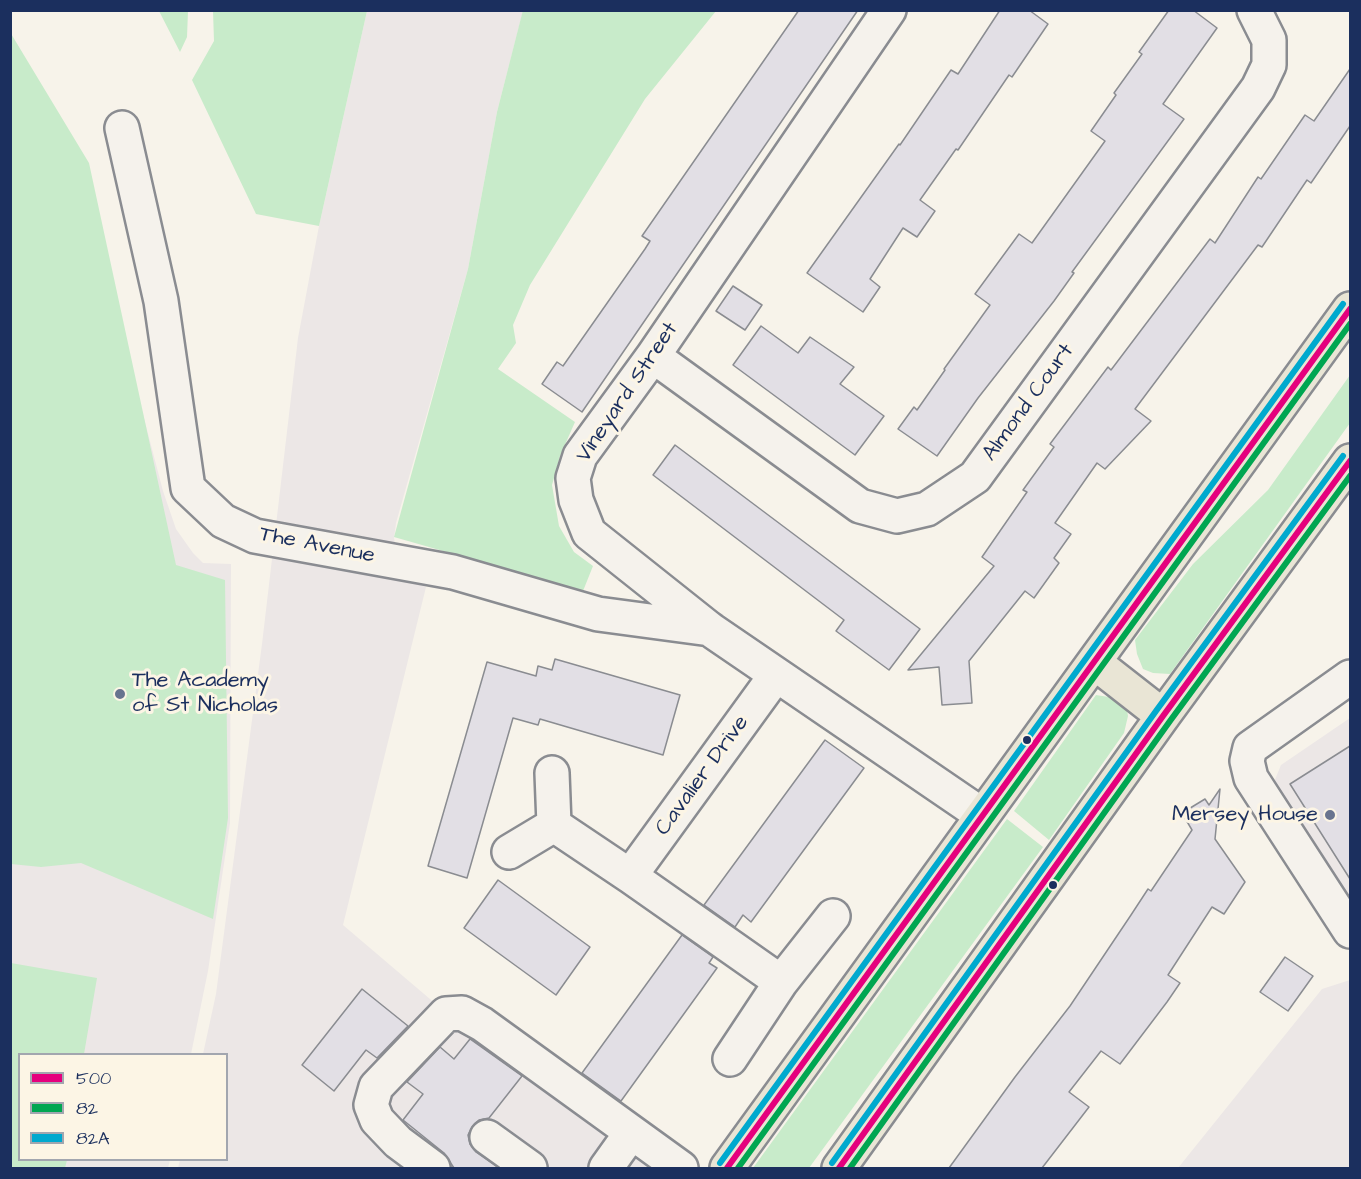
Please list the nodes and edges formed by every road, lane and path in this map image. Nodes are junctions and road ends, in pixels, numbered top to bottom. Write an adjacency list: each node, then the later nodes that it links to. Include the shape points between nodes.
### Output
1 (890, 10): 6 (street, Vineyard Street)
2 (1254, 10): 6 (street, Almond Court, via 1269,40 1269,65 1258,88 975,477 927,509 897,516 860,506)
3 (122, 128): 8 (street, The Avenue, via 160,301 188,488 223,521 255,536 453,572 598,614)
4 (1350, 309): 5 (highway)
5 (1338, 336): 9 (highway)
6 (653, 356): 8 (street, Vineyard Street, via 580,456 573,478 576,500 589,533)
7 (1350, 461): 12 (highway)
8 (711, 630): 10 (street, Vineyard Street)
9 (1094, 662): 12 (highway); 14 (highway)
10 (776, 675): 14 (street, Vineyard Street); 17 (street, Cavalier Drive)
11 (1350, 677): 18 (street, via 1250,748 1247,761 1251,778)
12 (1163, 716): 29 (highway)
13 (552, 773): 15 (street)
14 (982, 815): 28 (highway)
15 (554, 825): 16 (street); 17 (street)
16 (509, 852)
17 (630, 876): 20 (street)
18 (1345, 911)
19 (833, 916): 20 (street)
20 (781, 982): 21 (street)
21 (730, 1059)
22 (631, 1132): 24 (street, via 482,1024 462,1013 446,1014 376,1087 371,1105 377,1120 398,1142); 26 (street); 27 (street)
23 (487, 1137): 25 (street)
24 (433, 1168)
25 (530, 1168)
26 (606, 1168)
27 (681, 1168)
28 (727, 1168)
29 (839, 1168)

